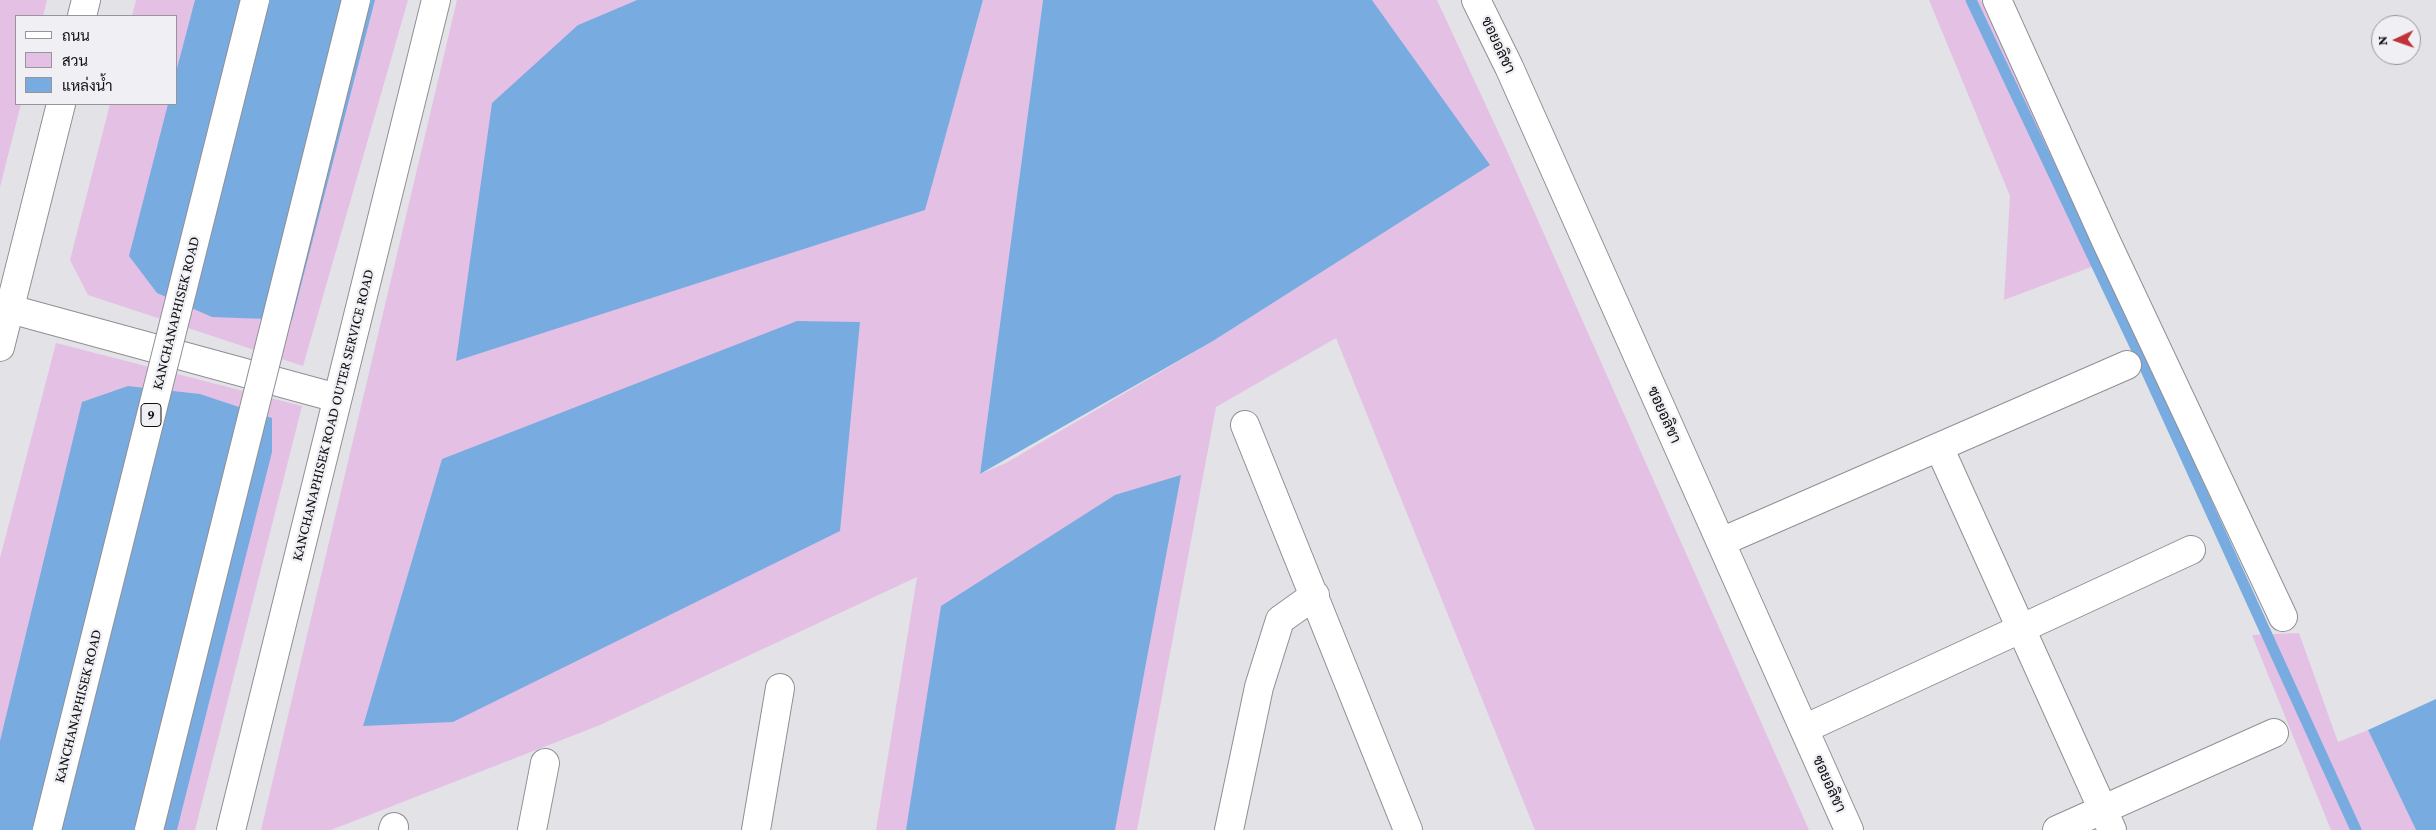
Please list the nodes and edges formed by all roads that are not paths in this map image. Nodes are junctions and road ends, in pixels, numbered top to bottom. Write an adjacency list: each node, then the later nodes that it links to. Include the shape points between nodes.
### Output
1 (86, 0): 7 (main road)
2 (254, 0): 25 (main road, KANCHANAPHISEK ROAD / 9, bridge)
3 (356, 0): 26 (main road, bridge)
4 (436, 0): 12 (main road, KANCHANAPHISEK ROAD OUTER SERVICE ROAD)
5 (1476, 0): 15 (main road, ซอยอลิชา)
6 (1998, 0): 18 (main road, via 2106,241)
7 (82, 15)
8 (61, 105): 9 (main road)
9 (10, 308): 10 (main road); 12 (main road)
10 (1, 340)
11 (2127, 365): 14 (main road)
12 (337, 398): 27 (main road, KANCHANAPHISEK ROAD OUTER SERVICE ROAD)
13 (1245, 425): 17 (main road)
14 (1939, 447): 15 (main road); 19 (main road)
15 (1721, 542): 21 (main road, ซอยอลิชา)
16 (2191, 550): 19 (main road)
17 (1314, 595): 30 (main road, via 1280,620 1259,687); 31 (main road)
18 (2283, 617)
19 (2022, 628): 21 (main road); 24 (main road)
20 (780, 688): 29 (main road)
21 (1804, 729): 32 (main road, ซอยอลิชา)
22 (2274, 733): 24 (main road)
23 (545, 763): 28 (main road)
24 (2107, 820): 33 (main road)
25 (46, 830)
26 (149, 830)
27 (230, 830)
28 (532, 830)
29 (756, 830)
30 (1229, 830)
31 (1408, 830)
32 (1849, 830)
33 (2057, 830)

